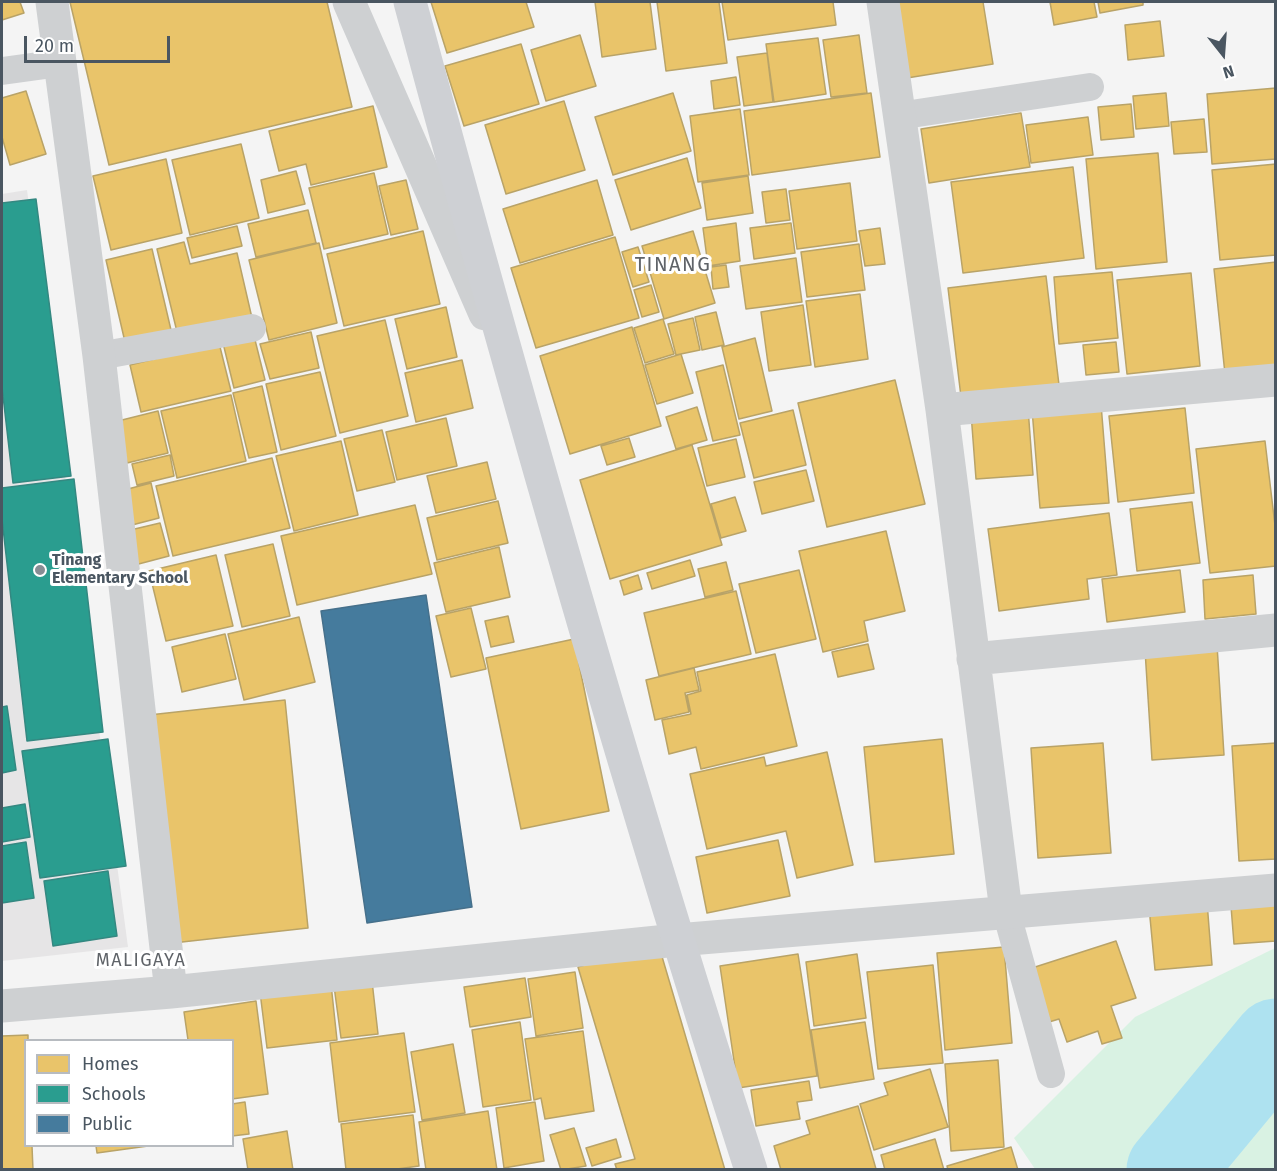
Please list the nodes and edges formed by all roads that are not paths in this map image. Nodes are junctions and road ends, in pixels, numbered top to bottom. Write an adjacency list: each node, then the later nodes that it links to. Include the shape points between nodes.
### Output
1 (52, 2): 5 (street)
2 (349, 2): 11 (street)
3 (410, 2): 11 (street)
4 (883, 2): 8 (street)
5 (60, 63): 6 (lane); 10 (street)
6 (2, 71)
7 (1090, 87): 8 (lane)
8 (898, 116): 13 (street)
9 (252, 328): 10 (lane)
10 (99, 356): 19 (street)
11 (508, 368): 18 (street)
12 (1275, 380): 13 (street)
13 (942, 410): 15 (street)
14 (1275, 630): 15 (street)
15 (973, 659): 17 (street)
16 (1275, 890): 17 (street)
17 (1006, 911): 18 (street); 21 (lane)
18 (677, 940): 19 (street); 22 (street)
19 (171, 992): 20 (street)
20 (2, 1006)
21 (1051, 1074)
22 (751, 1170)

